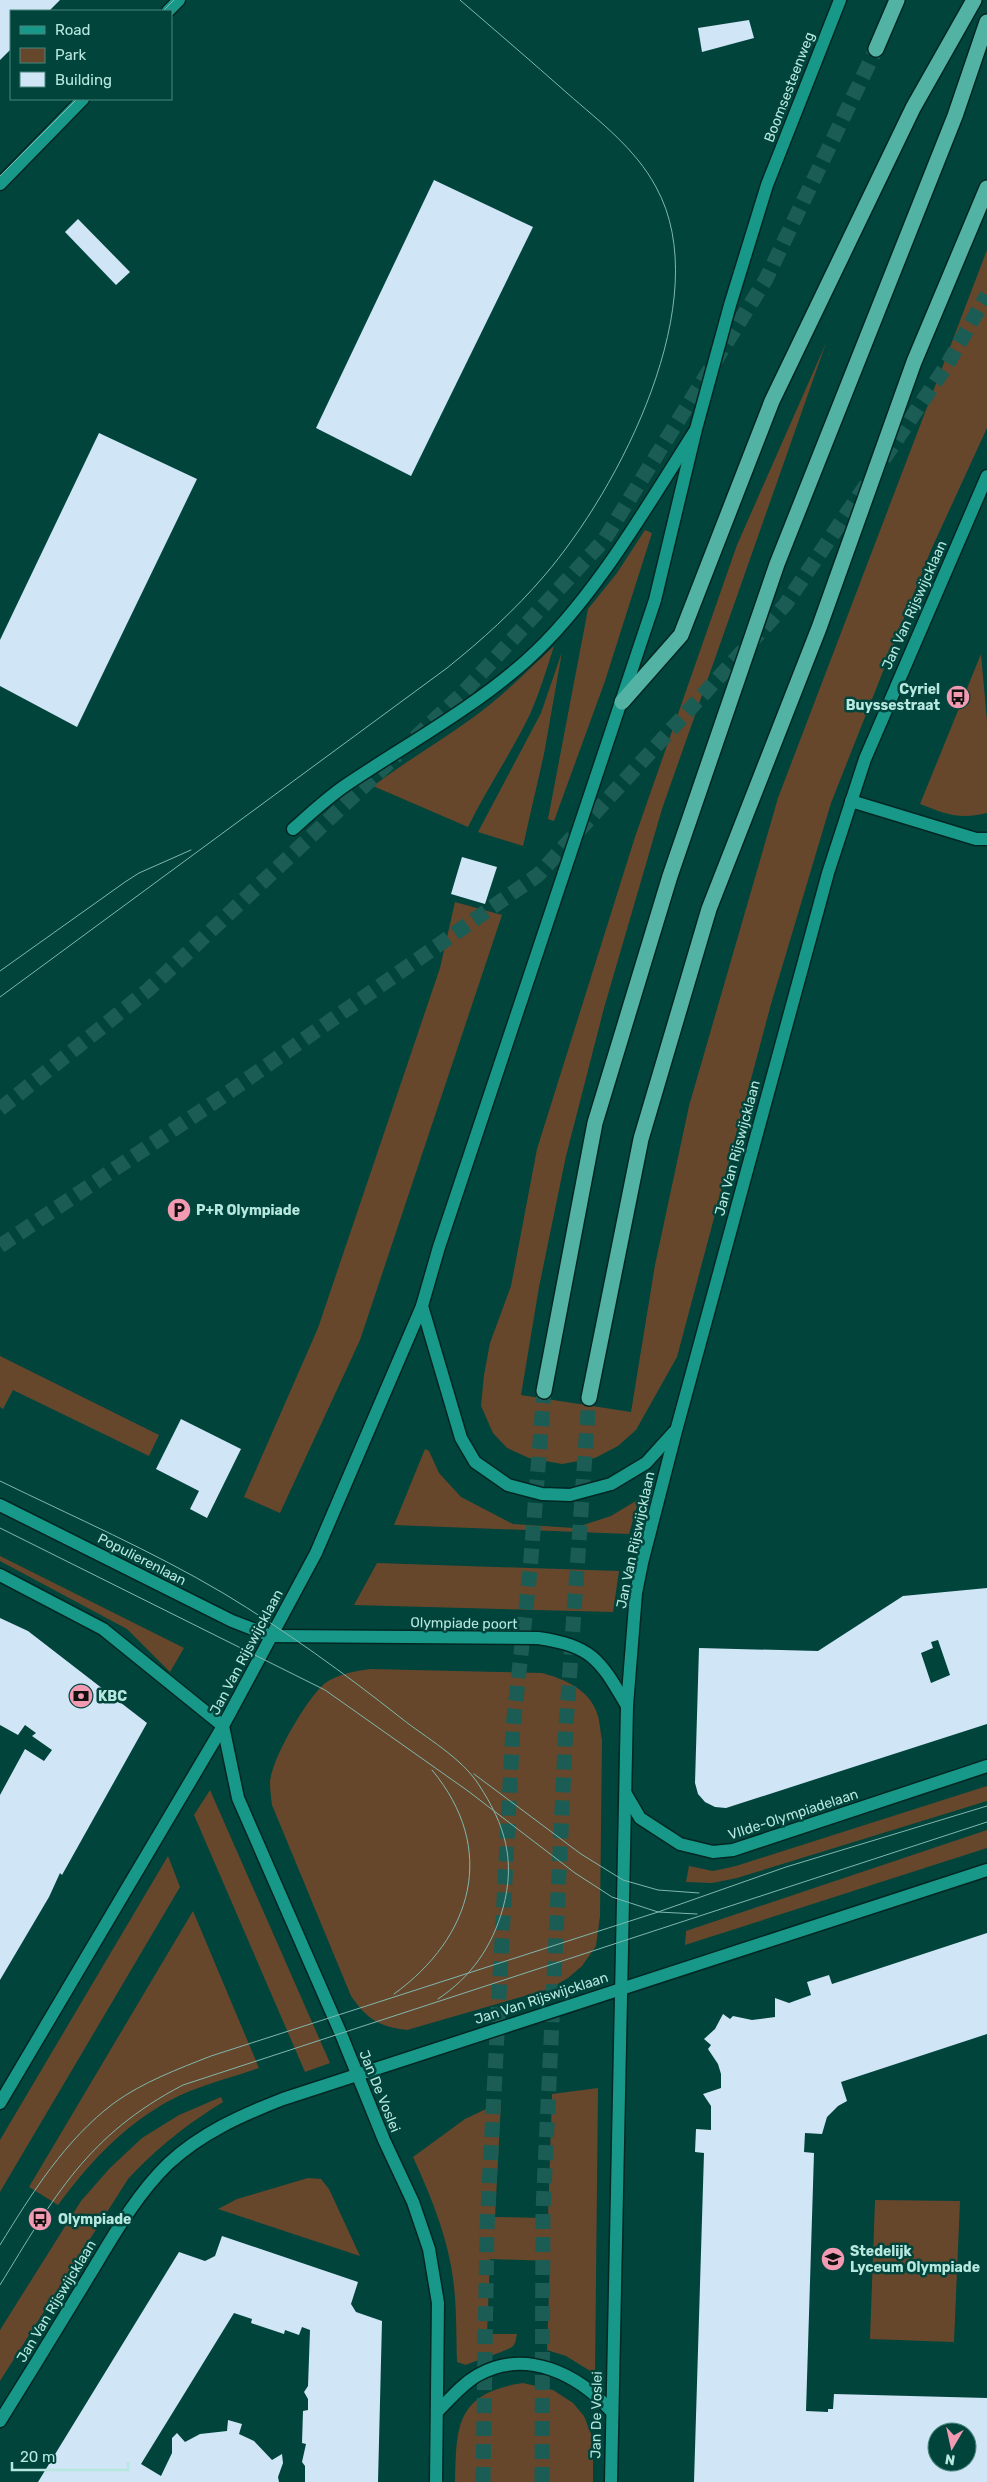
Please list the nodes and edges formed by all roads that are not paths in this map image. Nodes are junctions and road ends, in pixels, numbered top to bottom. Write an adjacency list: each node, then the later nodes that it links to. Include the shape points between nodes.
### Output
1 (179, 0): 5 (main road)
2 (840, 0): 10 (main road, Boomsesteenweg)
3 (897, 0): 7 (highway)
4 (974, 0): 14 (highway, via 912,108 772,401 681,635)
5 (169, 10)
6 (987, 22): 19 (highway, via 955,116 777,564 670,876 594,1123)
7 (876, 48)
8 (82, 100): 9 (main road)
9 (0, 184)
10 (767, 185): 12 (main road, Jan Van Rijswijcklaan)
11 (987, 188): 20 (highway, via 914,362 819,628 710,909 641,1139)
12 (696, 429): 14 (main road, Jan Van Rijswijcklaan, via 655,600); 16 (main road, via 582,599 528,659 471,705 344,786)
13 (987, 476): 15 (main road, Jan Van Rijswijcklaan, via 895,687)
14 (622, 702): 18 (main road, Jan Van Rijswijcklaan)
15 (851, 801): 17 (main road, via 976,840); 21 (main road, Jan Van Rijswijcklaan, via 825,883)
16 (293, 829)
17 (987, 839)
18 (422, 1306): 21 (main road, via 461,1438 475,1462 508,1485 542,1494 570,1496 611,1484 646,1463); 24 (main road, Jan Van Rijswijcklaan, via 316,1553)
19 (544, 1391)
20 (589, 1398)
21 (676, 1431): 25 (main road, Jan Van Rijswijcklaan, via 636,1593)
22 (0, 1505): 24 (main road, Populierenlaan, via 232,1621)
23 (0, 1575): 26 (main road, via 104,1629)
24 (271, 1636): 25 (main road, Olympiade poort, via 538,1638 566,1642 588,1652 606,1669); 26 (main road, Jan Van Rijswijcklaan)
25 (627, 1706): 28 (main road, Jan Van Rijswijcklaan)
26 (223, 1726): 31 (main road, Jan De Voslei, via 238,1798); 32 (main road, Jan Van Rijswijcklaan)
27 (987, 1766): 28 (main road, VIIde-Olympiadelaan, via 733,1850 714,1852 686,1847 662,1834 640,1818)
28 (626, 1793): 30 (main road, Jan Van Rijswijcklaan)
29 (987, 1870): 30 (main road)
30 (620, 1988): 31 (main road, Jan Van Rijswijcklaan); 34 (main road, Jan De Voslei)
31 (358, 2074): 33 (main road, Jan De Voslei, via 430,2249 438,2303); 35 (main road, Jan Van Rijswijcklaan, via 283,2099 228,2122 198,2140 168,2165 117,2230)
32 (0, 2103)
33 (438, 2411): 34 (main road, via 478,2375 503,2366 529,2364 554,2369 575,2380 596,2394); 36 (main road, Jan De Voslei)
34 (610, 2411): 37 (main road, Jan De Voslei)
35 (0, 2421)
36 (436, 2482)
37 (610, 2482)

